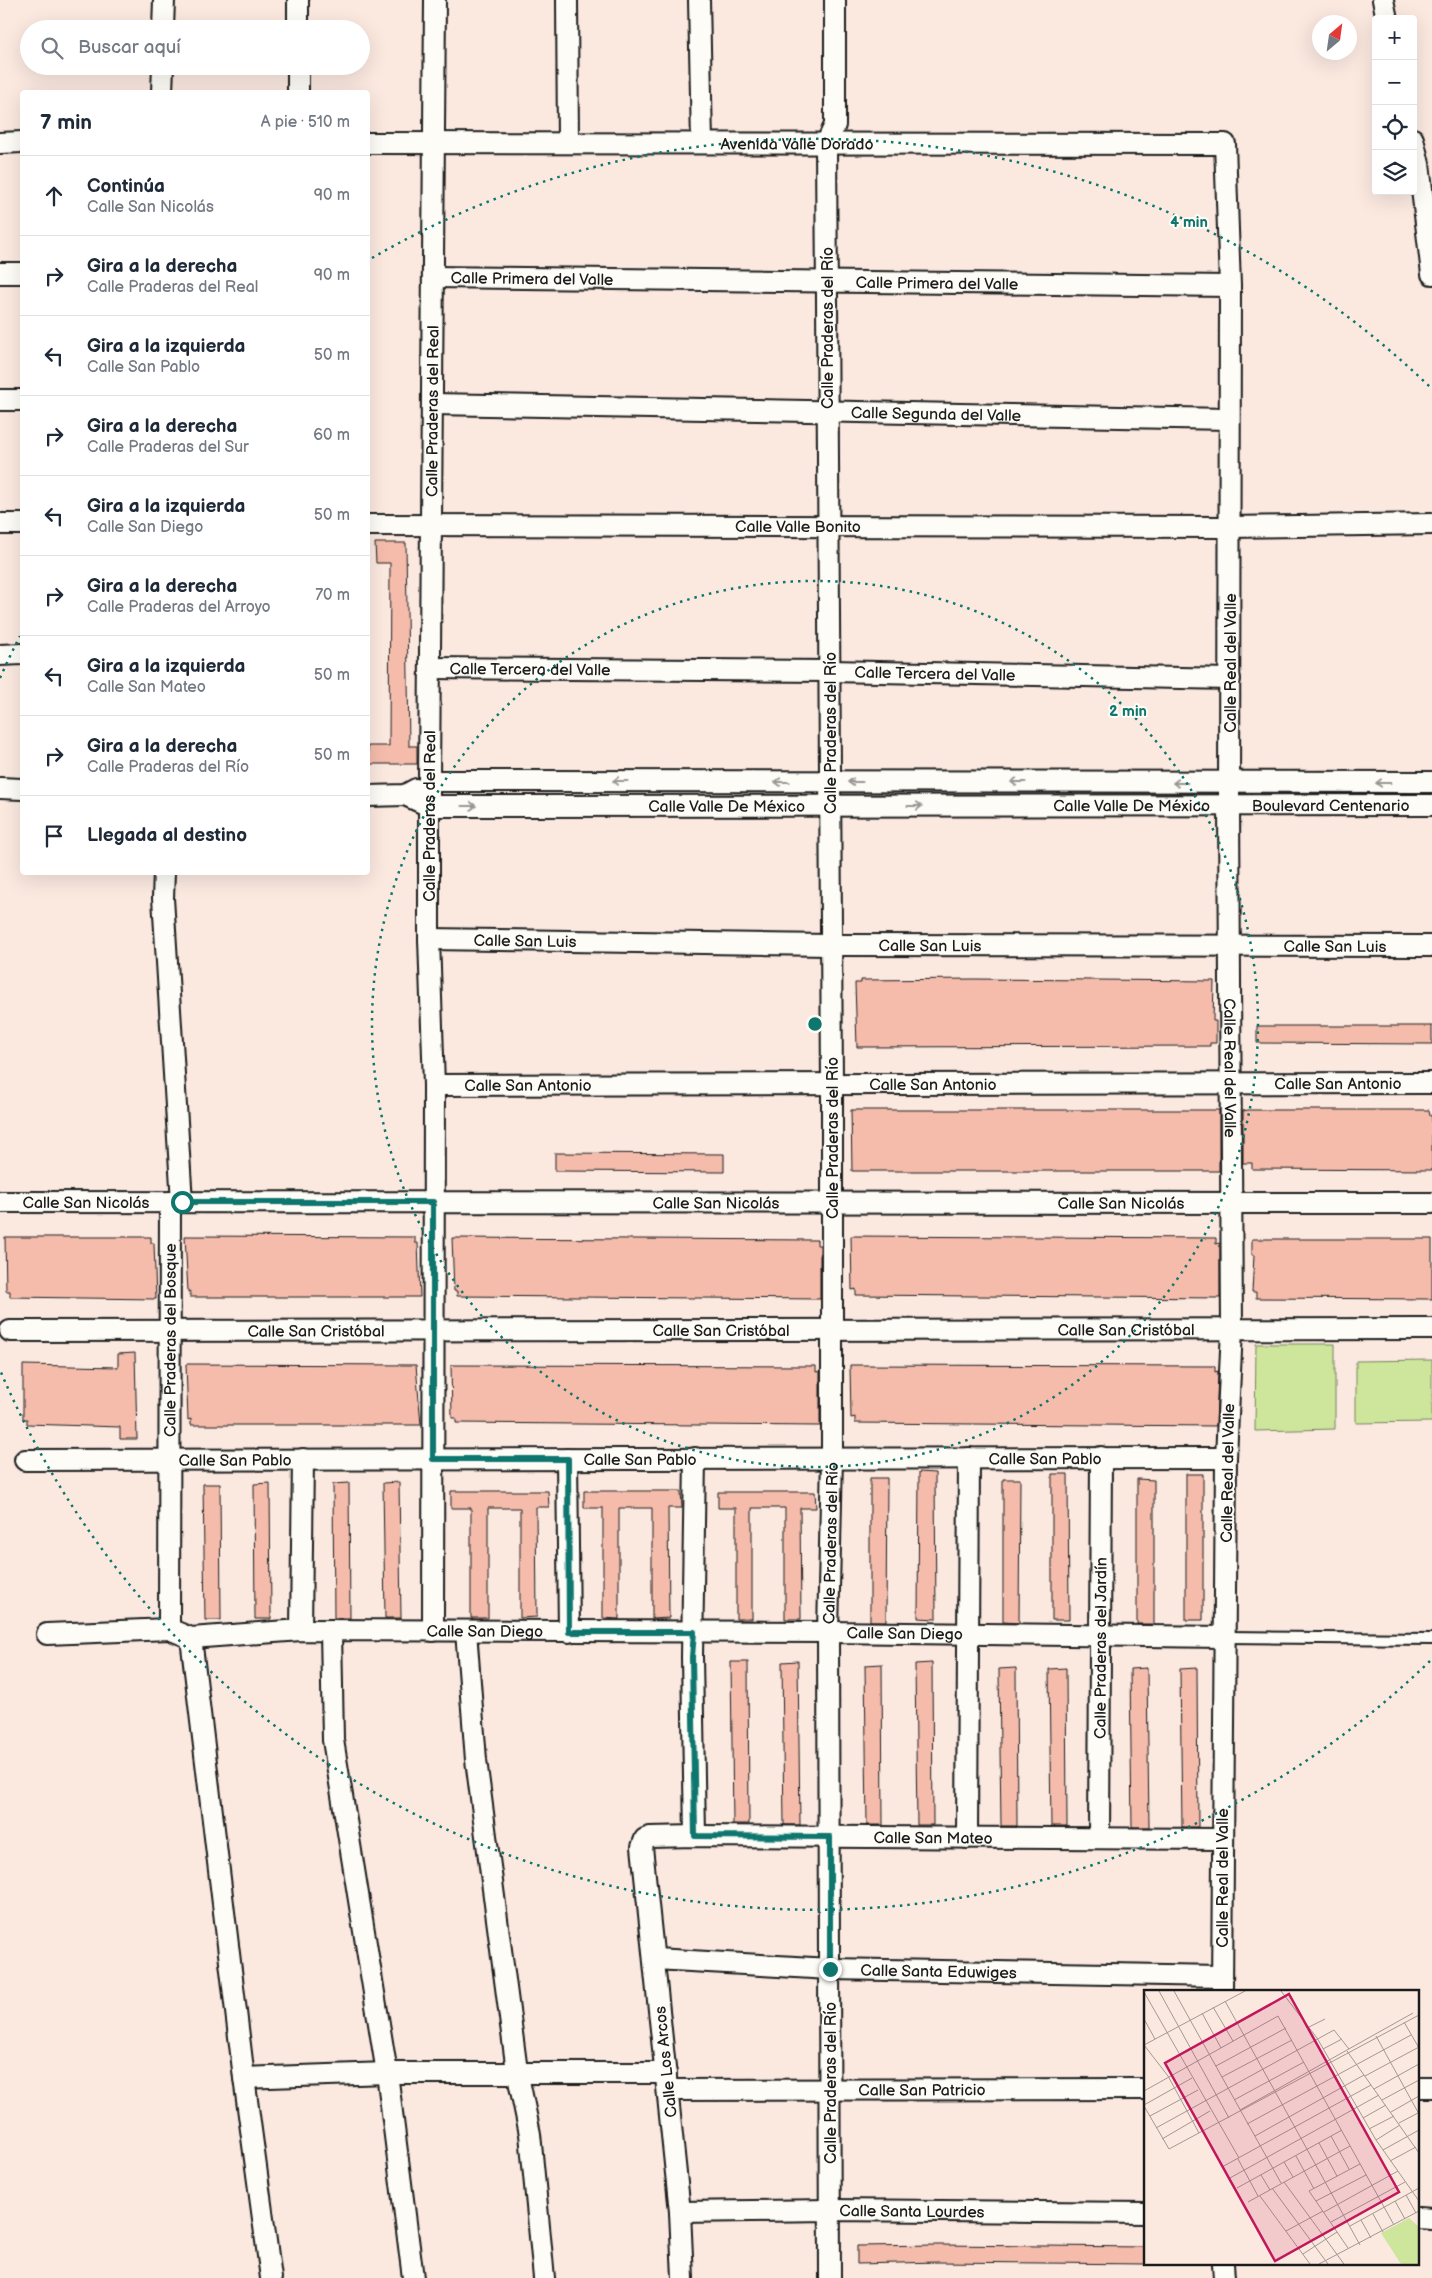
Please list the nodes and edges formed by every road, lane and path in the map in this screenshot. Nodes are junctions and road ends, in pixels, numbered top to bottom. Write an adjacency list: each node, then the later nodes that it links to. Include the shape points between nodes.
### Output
1 (164, 0): 9 (street)
2 (298, 0): 10 (street)
3 (435, 0): 16 (street, Calle Praderas del Real)
4 (567, 0): 19 (street)
5 (699, 0): 20 (street)
6 (835, 0): 21 (street, Calle Praderas del Río, via 835,125)
7 (1383, 0): 8 (street)
8 (1386, 15)
9 (163, 20)
10 (298, 20)
11 (163, 75): 13 (street)
12 (298, 75): 14 (street)
13 (162, 90)
14 (298, 90)
15 (20, 142): 17 (street)
16 (434, 142): 18 (street, Avenida Valle Dorado); 19 (street, Avenida Valle Dorado); 27 (street, Calle Praderas del Real)
17 (0, 143)
18 (370, 143)
19 (568, 143): 20 (street, Avenida Valle Dorado)
20 (702, 143): 21 (street, Avenida Valle Dorado)
21 (826, 144): 22 (street, Avenida Valle Dorado); 28 (street, Calle Praderas del Río)
22 (1225, 144): 29 (street, Calle Real del Valle)
23 (1416, 150): 26 (street)
24 (0, 273): 25 (street)
25 (20, 273)
26 (1432, 274)
27 (433, 277): 28 (street, Calle Primera del Valle); 32 (street, Calle Praderas del Real)
28 (827, 282): 29 (street, Calle Primera del Valle); 33 (street, Calle Praderas del Río)
29 (1230, 286): 34 (street, Calle Real del Valle)
30 (0, 400): 31 (street)
31 (20, 400)
32 (432, 404): 33 (street, Calle Segunda del Valle); 39 (street, Calle Praderas del Real)
33 (828, 411): 34 (street, Calle Segunda del Valle); 40 (street, Calle Praderas del Río)
34 (1229, 419): 41 (street, Calle Real del Valle)
35 (0, 524): 36 (street)
36 (20, 524)
37 (1432, 524): 41 (street, Calle Valle Bonito)
38 (370, 525): 39 (street, Calle Valle Bonito)
39 (431, 525): 40 (street, Calle Valle Bonito); 44 (street, Calle Praderas del Real)
40 (829, 526): 41 (street, Calle Valle Bonito); 45 (street, Calle Praderas del Río)
41 (1229, 527): 46 (street, Calle Real del Valle)
42 (20, 654): 43 (street)
43 (0, 655)
44 (430, 668): 45 (street, Calle Tercera del Valle); 47 (street, Calle Praderas del Real)
45 (830, 671): 46 (street, Calle Tercera del Valle); 48 (street, Calle Praderas del Río)
46 (1230, 679): 50 (street, Calle Real del Valle)
47 (429, 781): 48 (street, Calle Valle De México, one-way to 47); 54 (street); 57 (street, Calle Praderas del Real)
48 (831, 782): 50 (street, Calle Valle De México, one-way to 48); 58 (street, Calle Praderas del Río)
49 (1432, 782): 50 (street, Boulevard Centenario, one-way to 50)
50 (1229, 783): 55 (street, Calle Real del Valle)
51 (0, 788): 52 (street)
52 (20, 788)
53 (370, 796): 54 (street)
54 (405, 796): 57 (street, Calle Valle De México)
55 (1229, 805): 56 (street, Boulevard Centenario); 58 (street, Calle Valle De México, one-way to 55); 62 (street, Calle Real del Valle)
56 (1432, 805)
57 (429, 806): 58 (street, Calle Valle De México, one-way to 58); 60 (street, Calle Praderas del Real)
58 (831, 806): 61 (street, Calle Praderas del Río)
59 (164, 875): 69 (street, Calle Praderas del Bosque)
60 (429, 939): 61 (street, Calle San Luis); 66 (street, Calle Praderas del Real)
61 (830, 945): 62 (street, Calle San Luis); 67 (street, Calle Praderas del Río)
62 (1230, 946): 63 (street, Calle San Luis); 64 (street, Calle Real del Valle)
63 (1432, 946)
64 (1232, 1083): 65 (street, Calle San Antonio); 67 (street, Calle San Antonio); 72 (street, Calle Real del Valle)
65 (1432, 1083)
66 (434, 1084): 67 (street, Calle San Antonio); 70 (street, Calle Praderas del Real)
67 (832, 1084): 71 (street, Calle Praderas del Río)
68 (0, 1202): 69 (street, Calle San Nicolás)
69 (176, 1202): 70 (street, Calle San Nicolás); 78 (street, Calle Praderas del Bosque)
70 (433, 1202): 71 (street, Calle San Nicolás); 79 (street, Calle Praderas del Real)
71 (832, 1202): 72 (street, Calle San Nicolás); 76 (street, Calle Praderas del Río)
72 (1232, 1202): 73 (street, Calle San Nicolás); 74 (street, Calle Real del Valle)
73 (1432, 1203)
74 (1232, 1329): 75 (street, Calle San Cristóbal); 76 (street, Calle San Cristóbal); 84 (street, Calle Real del Valle)
75 (1432, 1329)
76 (832, 1330): 79 (street, Calle San Cristóbal); 82 (street, Calle Praderas del Río)
77 (10, 1331): 78 (street, Calle San Cristóbal)
78 (170, 1331): 79 (street, Calle San Cristóbal); 89 (street, Calle Praderas del Bosque)
79 (433, 1331): 86 (street, Calle Praderas del Real)
80 (1100, 1457): 83 (street, Calle San Pablo); 84 (street, Calle San Pablo); 100 (street, Calle Praderas del Jardín)
81 (695, 1458): 82 (street, Calle San Pablo); 87 (street, Calle San Pablo); 96 (street)
82 (832, 1458): 83 (street, Calle San Pablo); 97 (street, Calle Praderas del Río)
83 (969, 1458): 99 (street)
84 (1226, 1458): 101 (street, Calle Real del Valle)
85 (303, 1459): 86 (street, Calle San Pablo); 89 (street, Calle San Pablo); 91 (street)
86 (433, 1459): 87 (street, Calle San Pablo); 93 (street, Calle Praderas del Real)
87 (568, 1459): 95 (street)
88 (25, 1460): 89 (street, Calle San Pablo)
89 (169, 1460): 90 (street, Calle Praderas del Bosque)
90 (170, 1629): 98 (street, Calle San Diego); 102 (street, Calle San Diego)
91 (301, 1630): 92 (street, Calle San Diego); 102 (street, Calle San Diego)
92 (331, 1630): 93 (street, Calle San Diego); 114 (street, via 333,1740)
93 (434, 1631): 94 (street, Calle San Diego)
94 (466, 1631): 95 (street, Calle San Diego); 113 (street, via 476,1760)
95 (569, 1632): 96 (street, Calle San Diego)
96 (694, 1632): 97 (street, Calle San Diego); 104 (street)
97 (828, 1632): 99 (street, Calle San Diego); 105 (street, Calle Praderas del Río)
98 (47, 1634)
99 (968, 1634): 100 (street, Calle San Diego); 106 (street)
100 (1101, 1635): 101 (street, Calle San Diego); 107 (street, Calle Praderas del Jardín)
101 (1224, 1637): 103 (lane); 108 (street, Calle Real del Valle)
102 (191, 1638): 115 (street)
103 (1432, 1639)
104 (695, 1836): 105 (street, Calle San Mateo); 109 (street, Calle San Mateo, via 650,1837)
105 (830, 1837): 106 (street, Calle San Mateo); 111 (street, Calle Praderas del Río)
106 (967, 1838): 107 (street, Calle San Mateo)
107 (1099, 1838): 108 (street, Calle San Mateo)
108 (1222, 1839): 112 (street, Calle Real del Valle)
109 (643, 1843): 110 (street, Calle Los Arcos)
110 (655, 1959): 111 (street, Calle Santa Eduwiges); 116 (street, Calle Los Arcos)
111 (830, 1969): 112 (street, Calle Santa Eduwiges); 117 (street, Calle Praderas del Río)
112 (1222, 1984)
113 (517, 2071): 114 (street, Calle San Patricio); 116 (street, Calle San Patricio); 124 (street, via 530,2134)
114 (387, 2072): 115 (street, Calle San Patricio); 123 (street)
115 (244, 2078): 122 (street)
116 (667, 2081): 117 (street, Calle San Patricio); 120 (street, Calle Los Arcos)
117 (830, 2089): 118 (street, Calle San Patricio); 119 (street, Calle Praderas del Río)
118 (1144, 2089)
119 (830, 2210): 120 (street, Calle Santa Lourdes); 121 (street, Calle Santa Lourdes); 126 (street, Calle Praderas del Río)
120 (680, 2212): 125 (street, Calle Los Arcos)
121 (1144, 2213)
122 (271, 2278)
123 (413, 2278)
124 (544, 2278)
125 (683, 2278)
126 (830, 2278)

